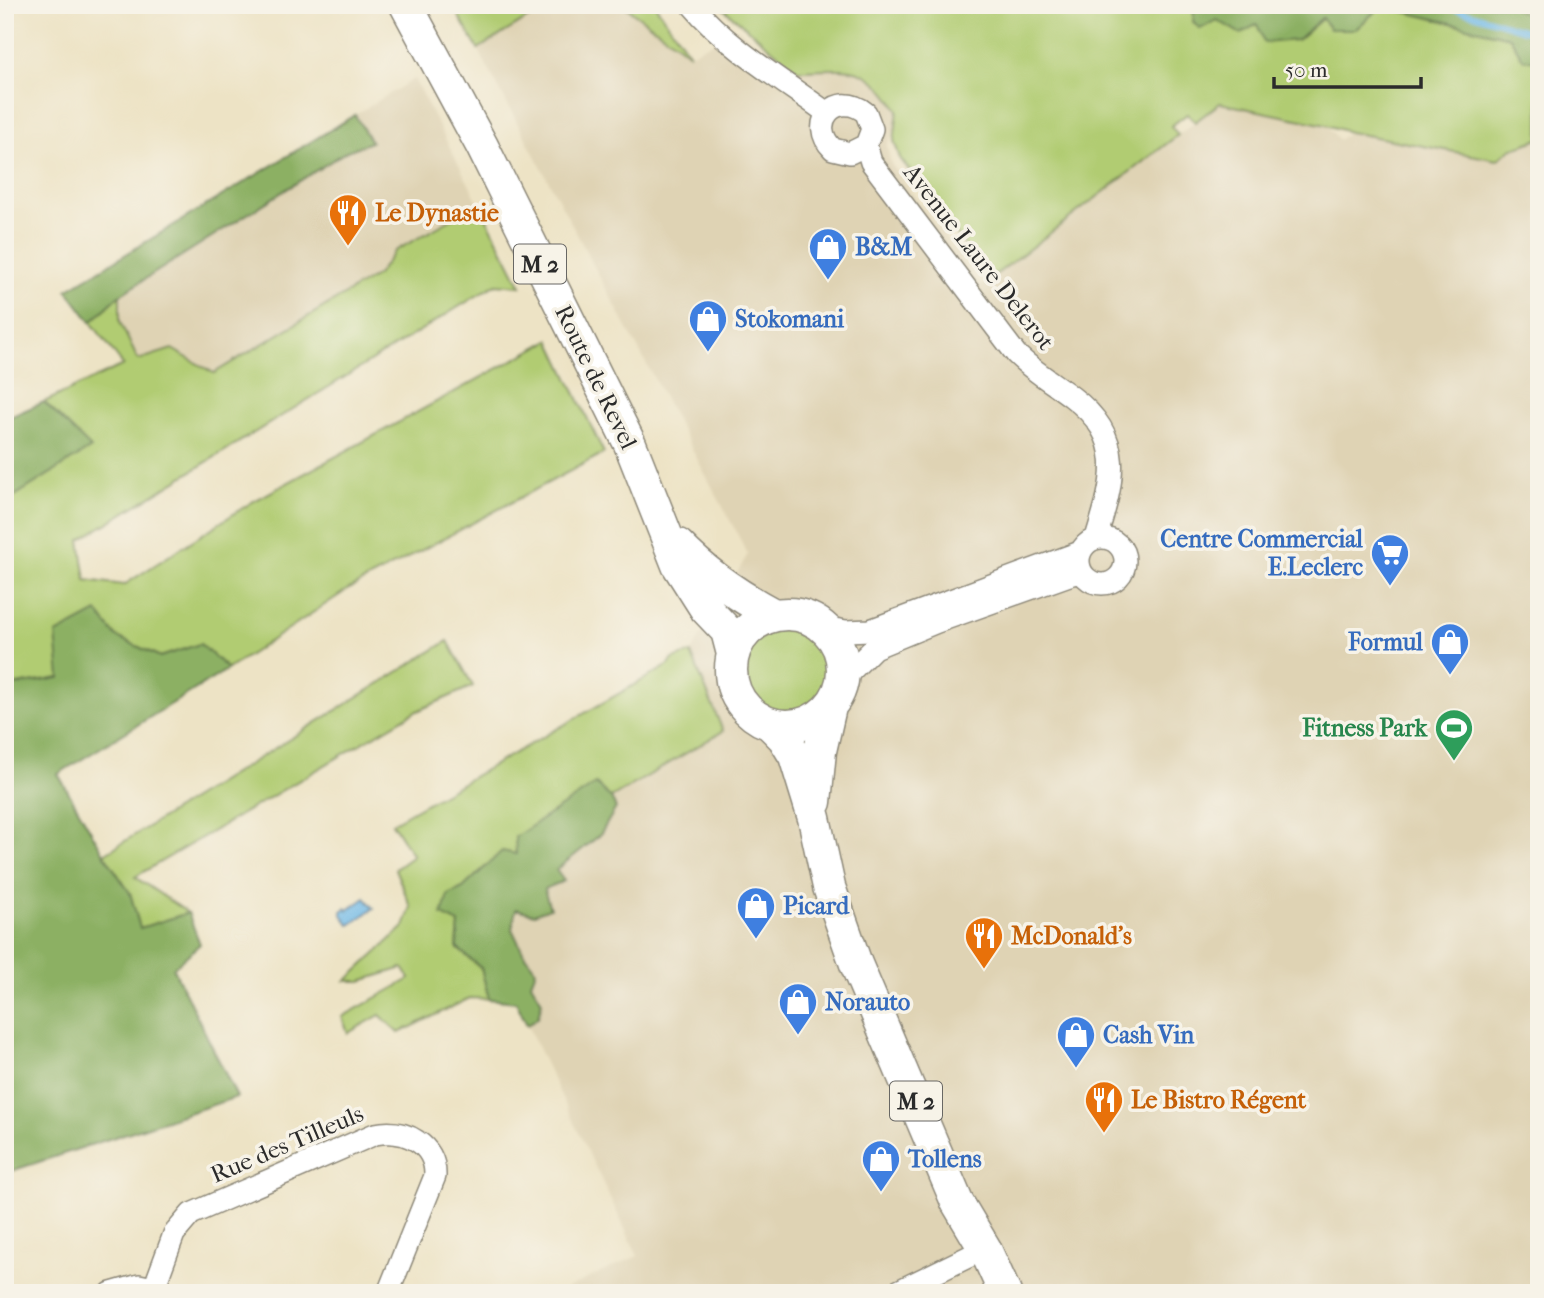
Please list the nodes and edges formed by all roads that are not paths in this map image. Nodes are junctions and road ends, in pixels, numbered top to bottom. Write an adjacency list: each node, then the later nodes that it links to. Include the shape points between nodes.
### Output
1 (406, 5): 5 (main road, Route de Revel / M 2, via 482,146 625,435)
2 (692, 5): 3 (street, via 736,46)
3 (827, 113): 4 (street, via 823,135 833,149 850,153); 4 (street, Avenue Laure Delerot, via 842,104 859,107 872,129)
4 (866, 145): 6 (street, Avenue Laure Delerot, via 871,162 1016,354 1086,408 1105,432 1113,464)
5 (664, 527): 8 (main road, Route de Revel / M 2, via 710,575); 10 (main road, Route de Revel / M 2, via 687,582 727,631)
6 (1096, 538): 7 (street, via 1083,545); 7 (street, via 1112,540 1123,551 1122,573 1102,584 1087,579)
7 (1080, 562): 9 (street, via 870,630); 11 (street, via 1072,574 874,648)
8 (774, 615): 9 (main road, via 804,616); 10 (main road, via 748,629)
9 (824, 627): 11 (main road, via 840,651)
10 (733, 654): 12 (main road, via 731,677 739,700)
11 (837, 693): 12 (main road, via 821,716 796,726); 13 (main road, M 2, via 820,751)
12 (770, 724): 13 (main road, M 2, via 795,756)
13 (814, 817): 14 (main road, M 2, via 839,920)
14 (957, 1202): 15 (main road, M 2); 21 (main road, M 2)
15 (970, 1256): 19 (street); 20 (main road, M 2)
16 (161, 1290): 17 (street, via 139,1285); 18 (street, Rue des Tilleuls, via 174,1234 191,1214 388,1132 424,1144 435,1164 435,1176)
17 (111, 1293)
18 (388, 1293)
19 (894, 1293)
20 (983, 1293)
21 (1005, 1293)

